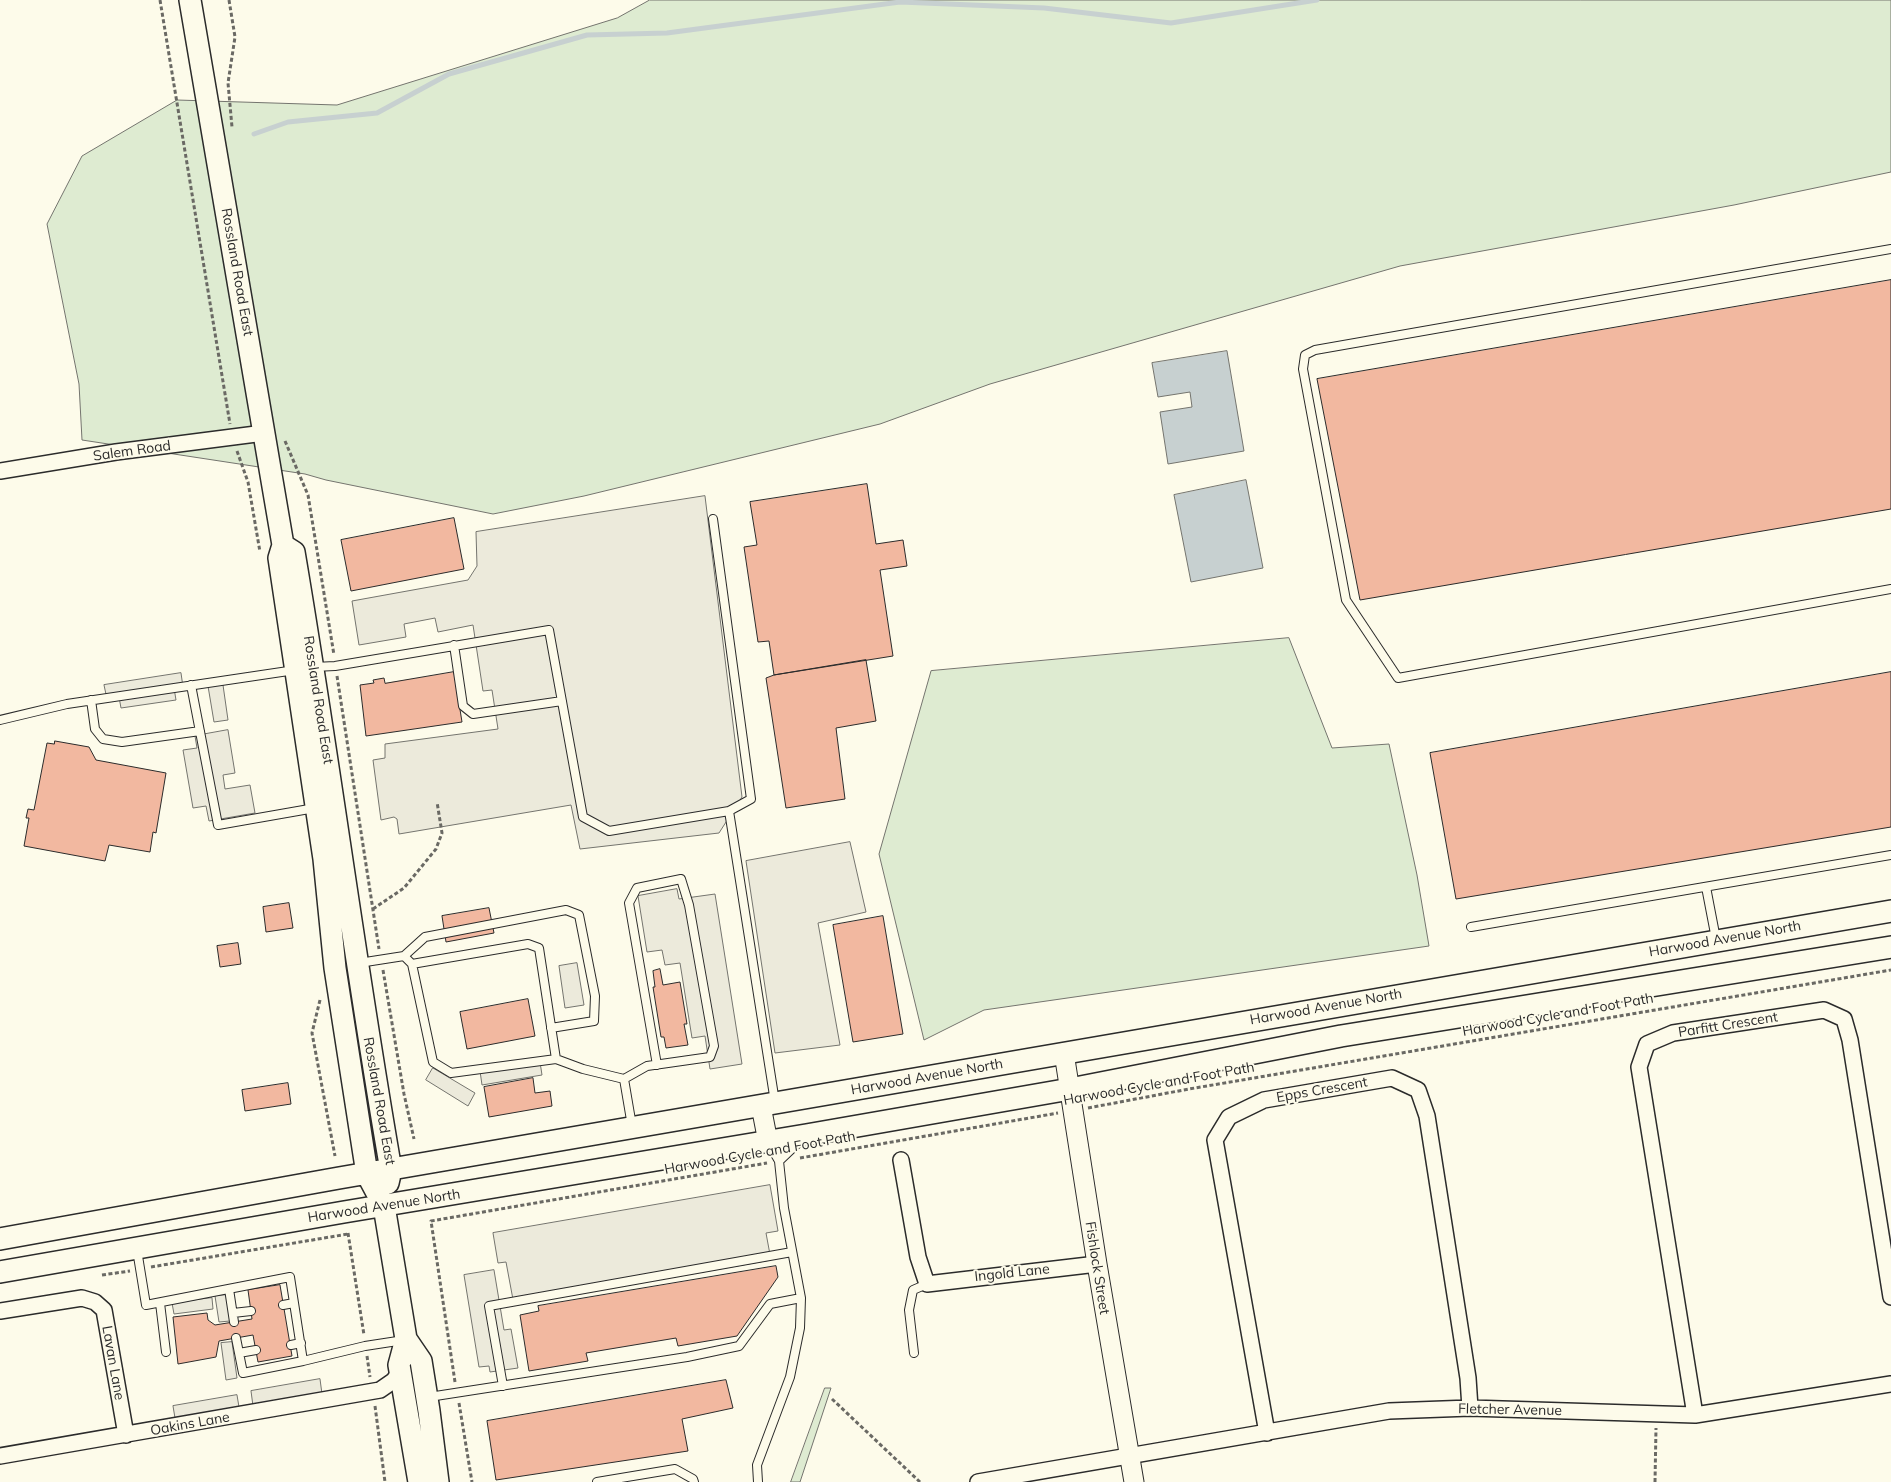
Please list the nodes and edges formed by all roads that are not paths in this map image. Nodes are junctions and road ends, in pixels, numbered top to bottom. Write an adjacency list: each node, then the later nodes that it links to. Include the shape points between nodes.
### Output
1 (190, 0): 3 (main road, Rossland Road East)
2 (1891, 249): 6 (lane, via 1315,350 1305,355 1303,369 1346,600 1398,678)
3 (264, 433): 4 (street, Salem Road); 8 (main road, Rossland Road East, via 284,545 279,558)
4 (0, 471)
5 (714, 519): 15 (lane, via 751,799)
6 (1891, 590)
7 (454, 645): 8 (lane); 11 (lane, via 463,706 469,713); 11 (lane, via 549,630)
8 (305, 669): 9 (lane); 14 (main road, Rossland Road East); 23 (main road, Rossland Road East)
9 (191, 685): 10 (lane); 13 (lane)
10 (91, 700): 12 (lane); 13 (lane, via 95,729 103,740 122,742)
11 (562, 701): 15 (lane, via 583,817 609,831)
12 (0, 720)
13 (200, 731): 14 (lane, via 218,825)
14 (316, 808): 38 (main road, Rossland Road East, via 335,968)
15 (729, 811): 31 (lane)
16 (1891, 855): 17 (lane)
17 (1706, 887): 19 (lane); 20 (lane)
18 (1891, 911): 20 (main road, Harwood Avenue North)
19 (1471, 927)
20 (1716, 940): 26 (main road, Harwood Avenue North)
21 (1891, 947): 30 (main road, Harwood Avenue North, via 1341,1036)
22 (404, 956): 23 (lane); 24 (lane); 25 (lane, via 425,937 566,910 579,915 595,996 594,1022)
23 (357, 963): 37 (main road, Rossland Road East)
24 (412, 964): 25 (lane, via 528,944 539,948); 27 (lane, via 433,1062 451,1073)
25 (552, 1028): 27 (lane)
26 (1064, 1052): 30 (street, Fishlock Street); 31 (main road, Harwood Avenue North)
27 (556, 1060): 29 (lane)
28 (657, 1065): 28 (lane, via 710,1057 714,1046 689,905 681,879 637,888 630,902); 29 (lane, via 647,1066)
29 (624, 1079): 32 (lane)
30 (1070, 1089): 33 (main road, Harwood Avenue North); 43 (street, Fishlock Street)
31 (768, 1105): 32 (main road, Harwood Avenue North); 34 (street)
32 (632, 1128): 37 (main road, Harwood Avenue North)
33 (806, 1135): 34 (main road, Harwood Avenue North); 36 (lane)
34 (768, 1142): 36 (lane); 39 (main road, Harwood Avenue North)
35 (902, 1160): 45 (street, via 918,1258)
36 (779, 1161): 42 (lane)
37 (391, 1170): 38 (main road, Harwood Avenue North); 39 (main road, Rossland Road East)
38 (367, 1174): 39 (main road, Rossland Road East); 40 (main road, Harwood Avenue North)
39 (384, 1206): 41 (main road, Harwood Avenue North); 57 (main road)
40 (0, 1239)
41 (136, 1248): 44 (main road, Harwood Avenue North); 49 (lane, via 146,1305)
42 (792, 1252): 48 (lane); 67 (lane, via 489,1306)
43 (1096, 1264): 45 (street, Ingold Lane); 76 (street, Fishlock Street)
44 (0, 1272)
45 (927, 1284): 63 (lane, via 913,1290 909,1310)
46 (229, 1289): 49 (lane); 50 (lane, via 290,1277); 54 (lane)
47 (1891, 1297): 72 (street, Parfitt Crescent, via 1844,1019 1824,1010 1673,1033 1647,1044 1640,1067)
48 (801, 1298): 67 (lane, via 770,1304 740,1346); 81 (lane, via 800,1328 790,1377 757,1465)
49 (160, 1303): 61 (lane)
50 (294, 1303): 51 (lane); 58 (lane)
51 (283, 1305)
52 (251, 1310): 54 (lane)
53 (0, 1311): 74 (street, Lavan Lane, via 82,1298 95,1302 104,1310)
54 (233, 1314): 55 (lane)
55 (234, 1322)
56 (236, 1338): 62 (lane)
57 (406, 1339): 64 (lane); 65 (main road); 69 (main road, via 421,1362)
58 (301, 1343): 59 (lane); 64 (lane)
59 (290, 1345)
60 (256, 1350): 62 (lane)
61 (166, 1352)
62 (239, 1353): 64 (lane, via 243,1373)
63 (914, 1353)
64 (303, 1361)
65 (400, 1372): 68 (street); 70 (main road)
66 (1891, 1384): 72 (street, Fletcher Avenue)
67 (504, 1386): 69 (lane)
68 (380, 1390): 70 (street); 74 (street, Oakins Lane)
69 (427, 1398): 78 (main road)
70 (406, 1404): 77 (main road)
71 (1470, 1408): 72 (street, Fletcher Avenue); 73 (street, Fletcher Avenue, via 1389,1411); 73 (street, Epps Crescent, via 1426,1116 1418,1090 1392,1078 1264,1100 1229,1117 1215,1140)
72 (1695, 1415)
73 (1267, 1433): 76 (street, Fletcher Avenue)
74 (126, 1435): 75 (street, Oakins Lane)
75 (0, 1456)
76 (1130, 1456): 82 (street, Fletcher Avenue); 83 (street, Fishlock Street)
77 (419, 1482)
78 (438, 1482)
79 (597, 1482): 80 (lane, via 675,1469)
80 (694, 1482)
81 (758, 1482)
82 (978, 1482)
83 (1134, 1482)

